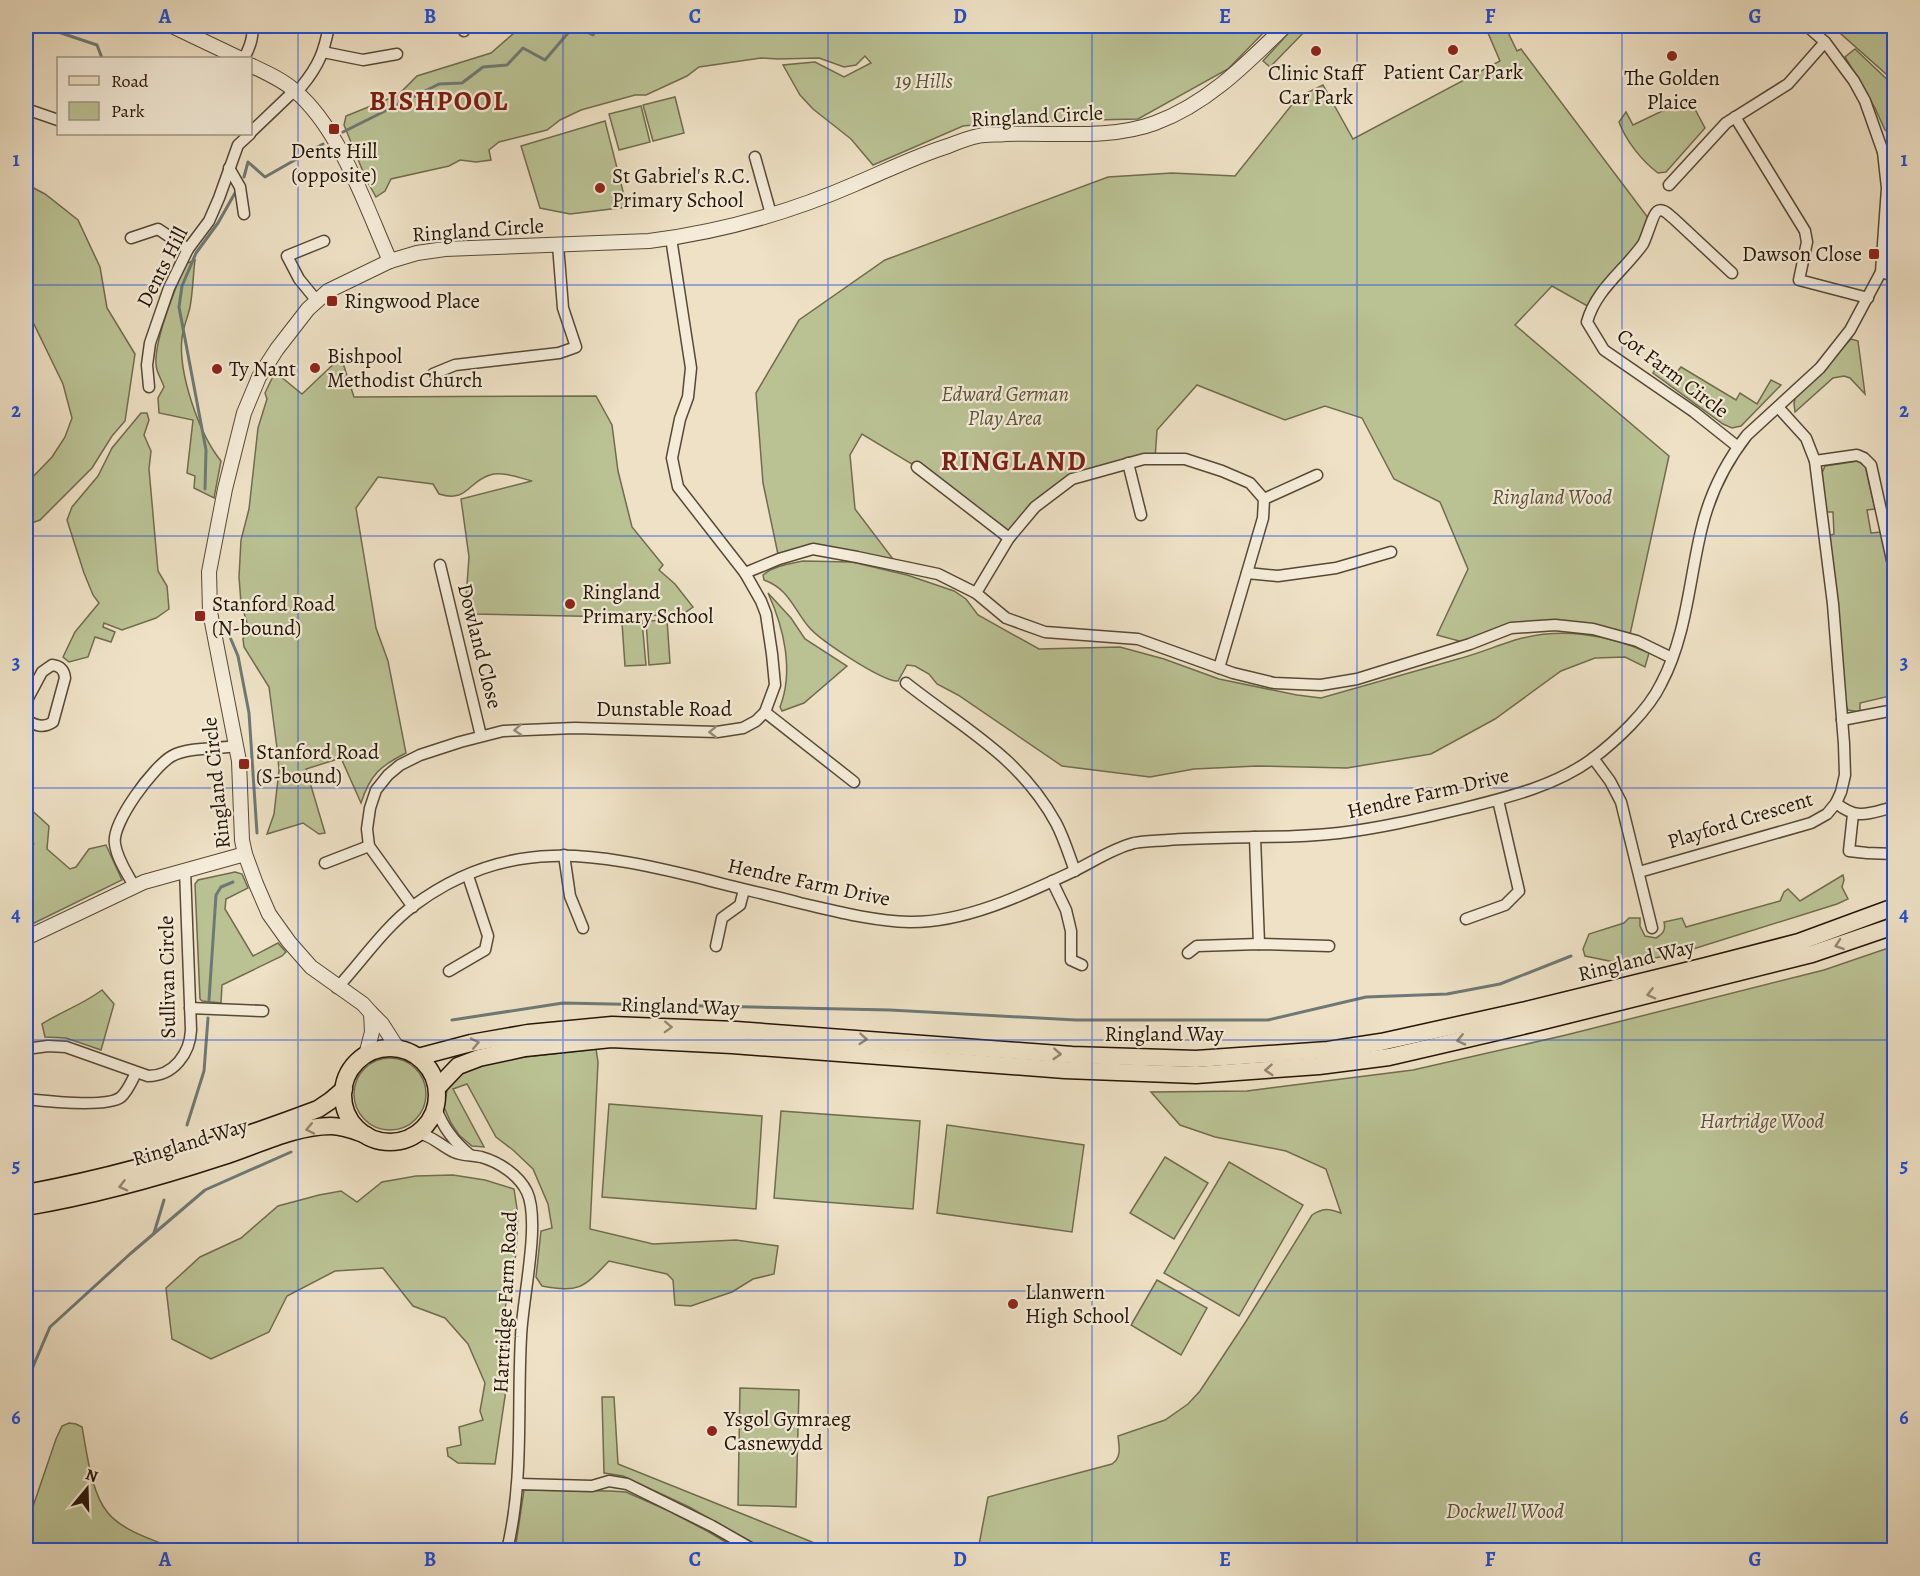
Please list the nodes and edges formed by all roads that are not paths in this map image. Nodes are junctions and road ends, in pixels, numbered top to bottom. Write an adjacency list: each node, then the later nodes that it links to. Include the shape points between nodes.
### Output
1 (172, 26): 9 (street)
2 (252, 26): 10 (street)
3 (329, 26): 7 (street, Dents Hill)
4 (1285, 26): 24 (street, Ringland Circle, via 1200,102 1155,123 1119,132 978,136)
5 (1807, 26): 6 (street, Hendre Farm Drive)
6 (1825, 42): 14 (street, via 1788,84); 19 (street, Hendre Farm Drive, via 1865,101)
7 (323, 52): 8 (street, via 363,60); 12 (street, Dents Hill)
8 (397, 54)
9 (236, 57)
10 (244, 57)
11 (252, 66): 12 (street)
12 (298, 88): 16 (street, Dents Hill); 30 (street, via 342,154)
13 (26, 109): 15 (street)
14 (1735, 117): 22 (street); 34 (street, via 1805,231 1807,242 1799,280)
15 (57, 120)
16 (252, 131)
17 (248, 135): 21 (street, Dents Hill, via 238,144)
18 (1894, 150): 19 (street)
19 (1882, 152): 31 (street, Hendre Farm Drive, via 1887,188)
20 (755, 157): 24 (street)
21 (229, 168): 23 (street, via 240,188); 29 (street, Dents Hill, via 209,221)
22 (1669, 185)
23 (243, 214)
24 (771, 214): 26 (street, Ringland Circle)
25 (131, 238): 29 (street, via 158,229)
26 (671, 238): 28 (street, Ringland Circle); 50 (street, via 691,368 688,397 672,458 678,487)
27 (324, 241): 35 (street, via 287,256)
28 (558, 245): 30 (street, Ringland Circle, via 445,249); 36 (street, via 563,308 576,346 559,353 455,365)
29 (188, 249): 37 (street, Dents Hill, via 150,343)
30 (390, 261): 35 (street, Ringland Circle, via 328,291)
31 (1881, 272): 33 (street); 34 (street, Hendre Farm Drive)
32 (1732, 273): 39 (street, Cot Farm Circle, via 1659,210 1647,237 1603,290 1587,322 1604,350)
33 (1894, 276)
34 (1868, 298): 38 (street, Hendre Farm Drive, via 1850,330 1820,368)
35 (317, 301): 62 (street, Ringland Circle, via 277,349 259,377 244,413 208,572 210,612)
36 (433, 374)
37 (149, 387)
38 (1778, 407): 39 (street, Hendre Farm Drive); 40 (street, Playford Crescent, via 1806,438)
39 (1738, 447): 53 (street, Hendre Farm Drive, via 1708,504)
40 (1815, 461): 49 (street, via 1857,455 1871,465); 60 (street, Playford Crescent, via 1833,604)
41 (1128, 463): 44 (street, via 1185,459 1250,483); 45 (street); 46 (street, via 1072,479 1035,507)
42 (917, 467): 46 (street)
43 (1317, 475): 44 (street)
44 (1264, 500): 51 (street, via 1263,518)
45 (1141, 515)
46 (1009, 537): 52 (street)
47 (1391, 552): 51 (street, via 1324,570 1278,576)
48 (440, 565): 61 (street, Dowland Close)
49 (1894, 569)
50 (745, 573): 52 (street, via 813,549 938,574); 58 (street, via 766,614 772,654 775,685)
51 (1247, 573): 54 (street)
52 (976, 593): 54 (street, via 1006,618 1045,632 1138,639)
53 (1672, 658): 54 (street, via 1637,641 1593,629 1555,625 1511,628 1358,679 1322,685 1274,683); 63 (street, Hendre Farm Drive, via 1661,686 1643,711)
54 (1219, 668)
55 (906, 683): 76 (street, via 1015,766 1057,825)
56 (26, 702): 59 (street, via 46,668 61,668 65,678 53,722 42,727)
57 (1894, 710): 60 (street)
58 (765, 712): 61 (street, Dunstable Road, one-way to 61, via 743,728 717,732 556,728); 64 (street)
59 (26, 720)
60 (1842, 720): 66 (street, Playford Crescent, via 1845,775)
61 (481, 736): 70 (street, Dunstable Road, via 420,755 388,775 376,790 370,808)
62 (237, 746): 71 (street, Ringland Circle); 80 (street, via 174,755 160,765 123,813 114,843)
63 (1593, 758): 65 (street, Hendre Farm Drive, via 1546,784); 77 (street, via 1621,802)
64 (854, 782)
65 (1498, 800): 69 (street, Hendre Farm Drive, via 1336,833); 84 (street, via 1519,891 1505,905)
66 (1836, 803): 68 (street); 77 (street, Playford Crescent, via 1811,823)
67 (1894, 807): 68 (street)
68 (1853, 814): 72 (street, via 1849,851)
69 (1255, 837): 76 (street, Hendre Farm Drive, via 1135,843 1105,853); 89 (street)
70 (369, 846): 74 (street); 82 (street)
71 (245, 854): 75 (street); 95 (street, Ringland Circle, via 269,914 310,967)
72 (1894, 854)
73 (564, 855): 78 (street, Hendre Farm Drive, via 522,858); 81 (street, Hendre Farm Drive, via 655,867); 86 (street, via 570,896)
74 (325, 863)
75 (185, 870): 80 (street); 96 (street, Sullivan Circle)
76 (1075, 871): 79 (street, Hendre Farm Drive)
77 (1639, 872): 87 (street)
78 (468, 876): 82 (street, Hendre Farm Drive); 94 (street, via 488,936 485,950)
79 (1052, 881): 81 (street, Hendre Farm Drive, via 977,910 910,922 832,911); 93 (street, via 1066,910 1071,960)
80 (134, 886): 88 (street)
81 (744, 890): 90 (street, via 740,905 722,918)
82 (413, 907): 95 (street, Hendre Farm Drive)
83 (1894, 907): 102 (main road, Ringland Way, one-way to 83, via 528,1033 612,1025 1112,1057 1196,1059 1328,1050 1526,1010 1706,966 1799,942)
84 (1466, 919)
85 (1894, 926): 104 (main road, Ringland Way, one-way to 104, via 1812,954 1542,1021 1389,1057 1319,1066 1196,1075 1076,1071 610,1039 525,1048 479,1058 458,1066)
86 (583, 928)
87 (1652, 928)
88 (26, 938)
89 (1259, 944): 91 (street); 92 (street, via 1197,946)
90 (716, 946)
91 (1329, 946)
92 (1188, 953)
93 (1082, 965)
94 (449, 970)
95 (337, 988): 98 (street, Ringland Circle)
96 (190, 1008): 97 (street); 103 (street, Sullivan Circle, via 191,1037 179,1062 155,1076)
97 (263, 1011)
98 (371, 1013): 100 (street, Ringland Circle); 101 (street, via 372,1032)
99 (26, 1049): 103 (street, Sullivan Circle, via 66,1047)
100 (398, 1049): 101 (main road, via 387,1048); 102 (main road)
101 (366, 1055): 105 (main road, Ringland Way, via 351,1070)
102 (418, 1057): 104 (main road, via 434,1076)
103 (136, 1073): 106 (street, via 123,1095 112,1101)
104 (437, 1088): 107 (main road)
105 (344, 1089): 109 (main road, via 348,1116); 111 (main road, Ringland Way, via 318,1109 298,1117 128,1170)
106 (26, 1100)
107 (436, 1108): 108 (main road); 110 (street, Hartridge Farm Road, via 448,1133)
108 (418, 1133): 109 (main road, Ringland Way, via 393,1142); 110 (street, Hartridge Farm Road, via 457,1154)
109 (366, 1135): 112 (main road, Ringland Way, one-way to 112, via 345,1127 319,1127 134,1184)
110 (471, 1156): 113 (street, Hartridge Farm Road, via 490,1160 519,1180 532,1210 521,1335)
111 (26, 1193)
112 (26, 1208)
113 (519, 1484): 114 (street, Hartridge Farm Road); 115 (street, via 627,1484)
114 (507, 1551)
115 (754, 1551)

